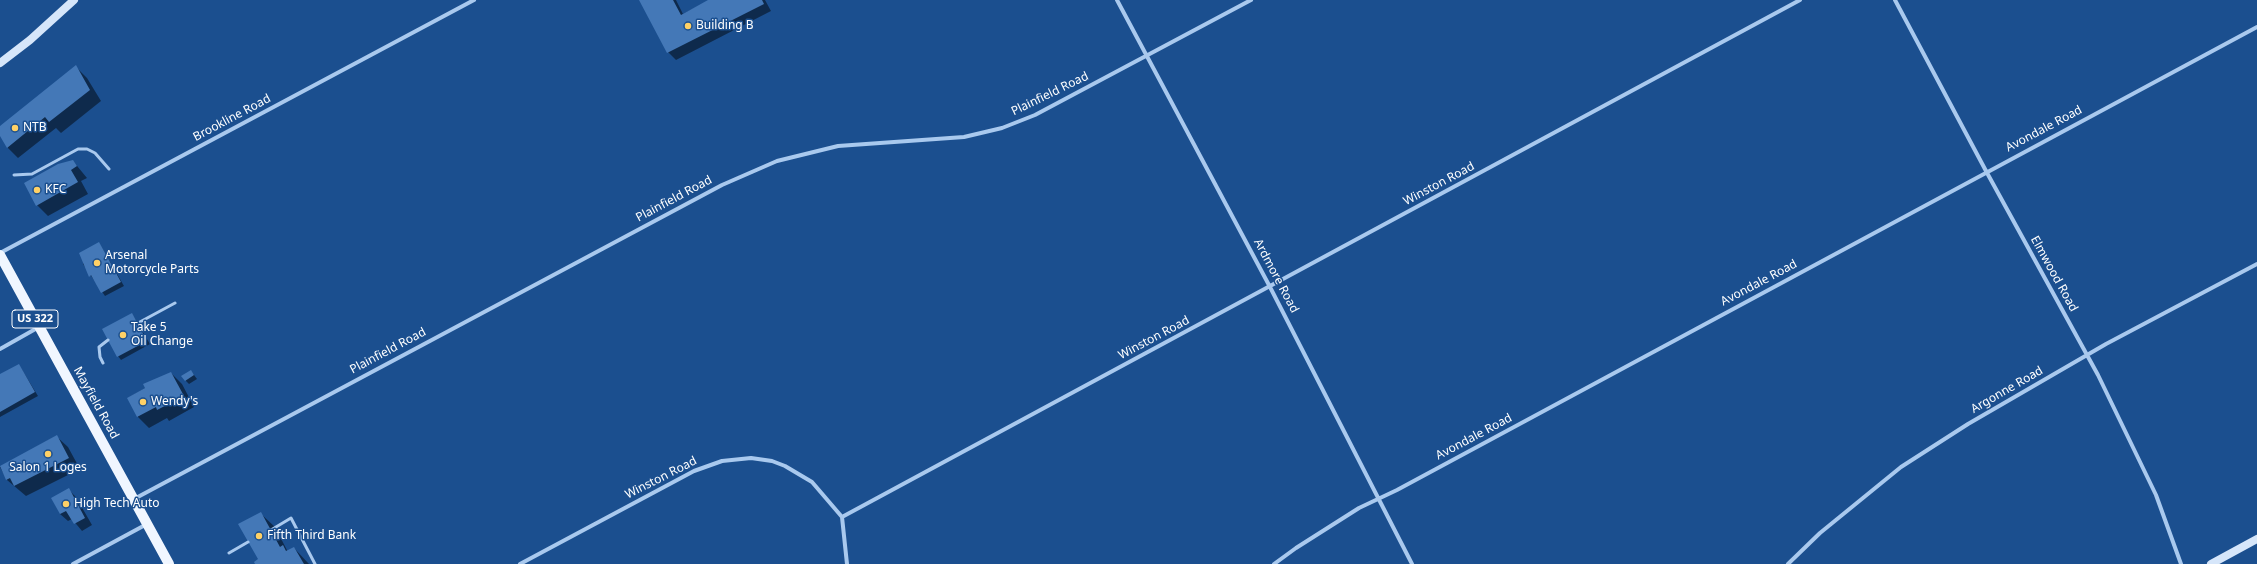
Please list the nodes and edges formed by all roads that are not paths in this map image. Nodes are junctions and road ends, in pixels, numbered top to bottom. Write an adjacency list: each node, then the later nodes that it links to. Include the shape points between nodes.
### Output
1 (74, 0): 9 (main road, via 36,35)
2 (474, 0): 13 (street, Brookline Road)
3 (1117, 0): 8 (street, Ardmore Road)
4 (1251, 0): 8 (street, Plainfield Road)
5 (1800, 0): 15 (street, Winston Road)
6 (1895, 0): 11 (street, Elmwood Road)
7 (2257, 27): 11 (street, Avondale Road)
8 (1147, 56): 15 (street, Ardmore Road); 23 (street, Plainfield Road, via 1035,115 1002,128 964,137 838,146 777,161 716,188)
9 (0, 63)
10 (109, 169): 12 (lane, via 95,153 82,149 32,174)
11 (1986, 171): 21 (street, Elmwood Road); 24 (street, Avondale Road)
12 (14, 175)
13 (0, 254): 18 (main road, Mayfield Road / US 322)
14 (2257, 264): 21 (street, Argonne Road)
15 (1270, 287): 24 (street, Ardmore Road); 25 (street, Winston Road)
16 (175, 303): 17 (lane)
17 (138, 323)
18 (40, 327): 20 (street); 23 (main road, Mayfield Road / US 322)
19 (108, 340): 22 (lane, via 99,347)
20 (0, 349)
21 (2088, 355): 38 (street, Argonne Road, via 1968,424 1901,467 1820,532); 39 (street, Elmwood Road, via 2146,474)
22 (103, 363)
23 (134, 499): 26 (main road, Mayfield Road / US 322)
24 (1379, 499): 36 (street, Avondale Road, via 1336,522); 37 (street, Ardmore Road)
25 (842, 517): 34 (street, Winston Road, via 812,482 785,466 751,458 730,460 694,471); 35 (street)
26 (147, 524): 31 (street); 32 (main road, Mayfield Road / US 322)
27 (271, 530): 33 (lane, via 291,518)
28 (2257, 539): 40 (main road)
29 (248, 542): 30 (lane)
30 (229, 553)
31 (73, 564)
32 (169, 564)
33 (316, 564)
34 (520, 564)
35 (847, 564)
36 (1274, 564)
37 (1412, 564)
38 (1788, 564)
39 (2181, 564)
40 (2211, 564)

